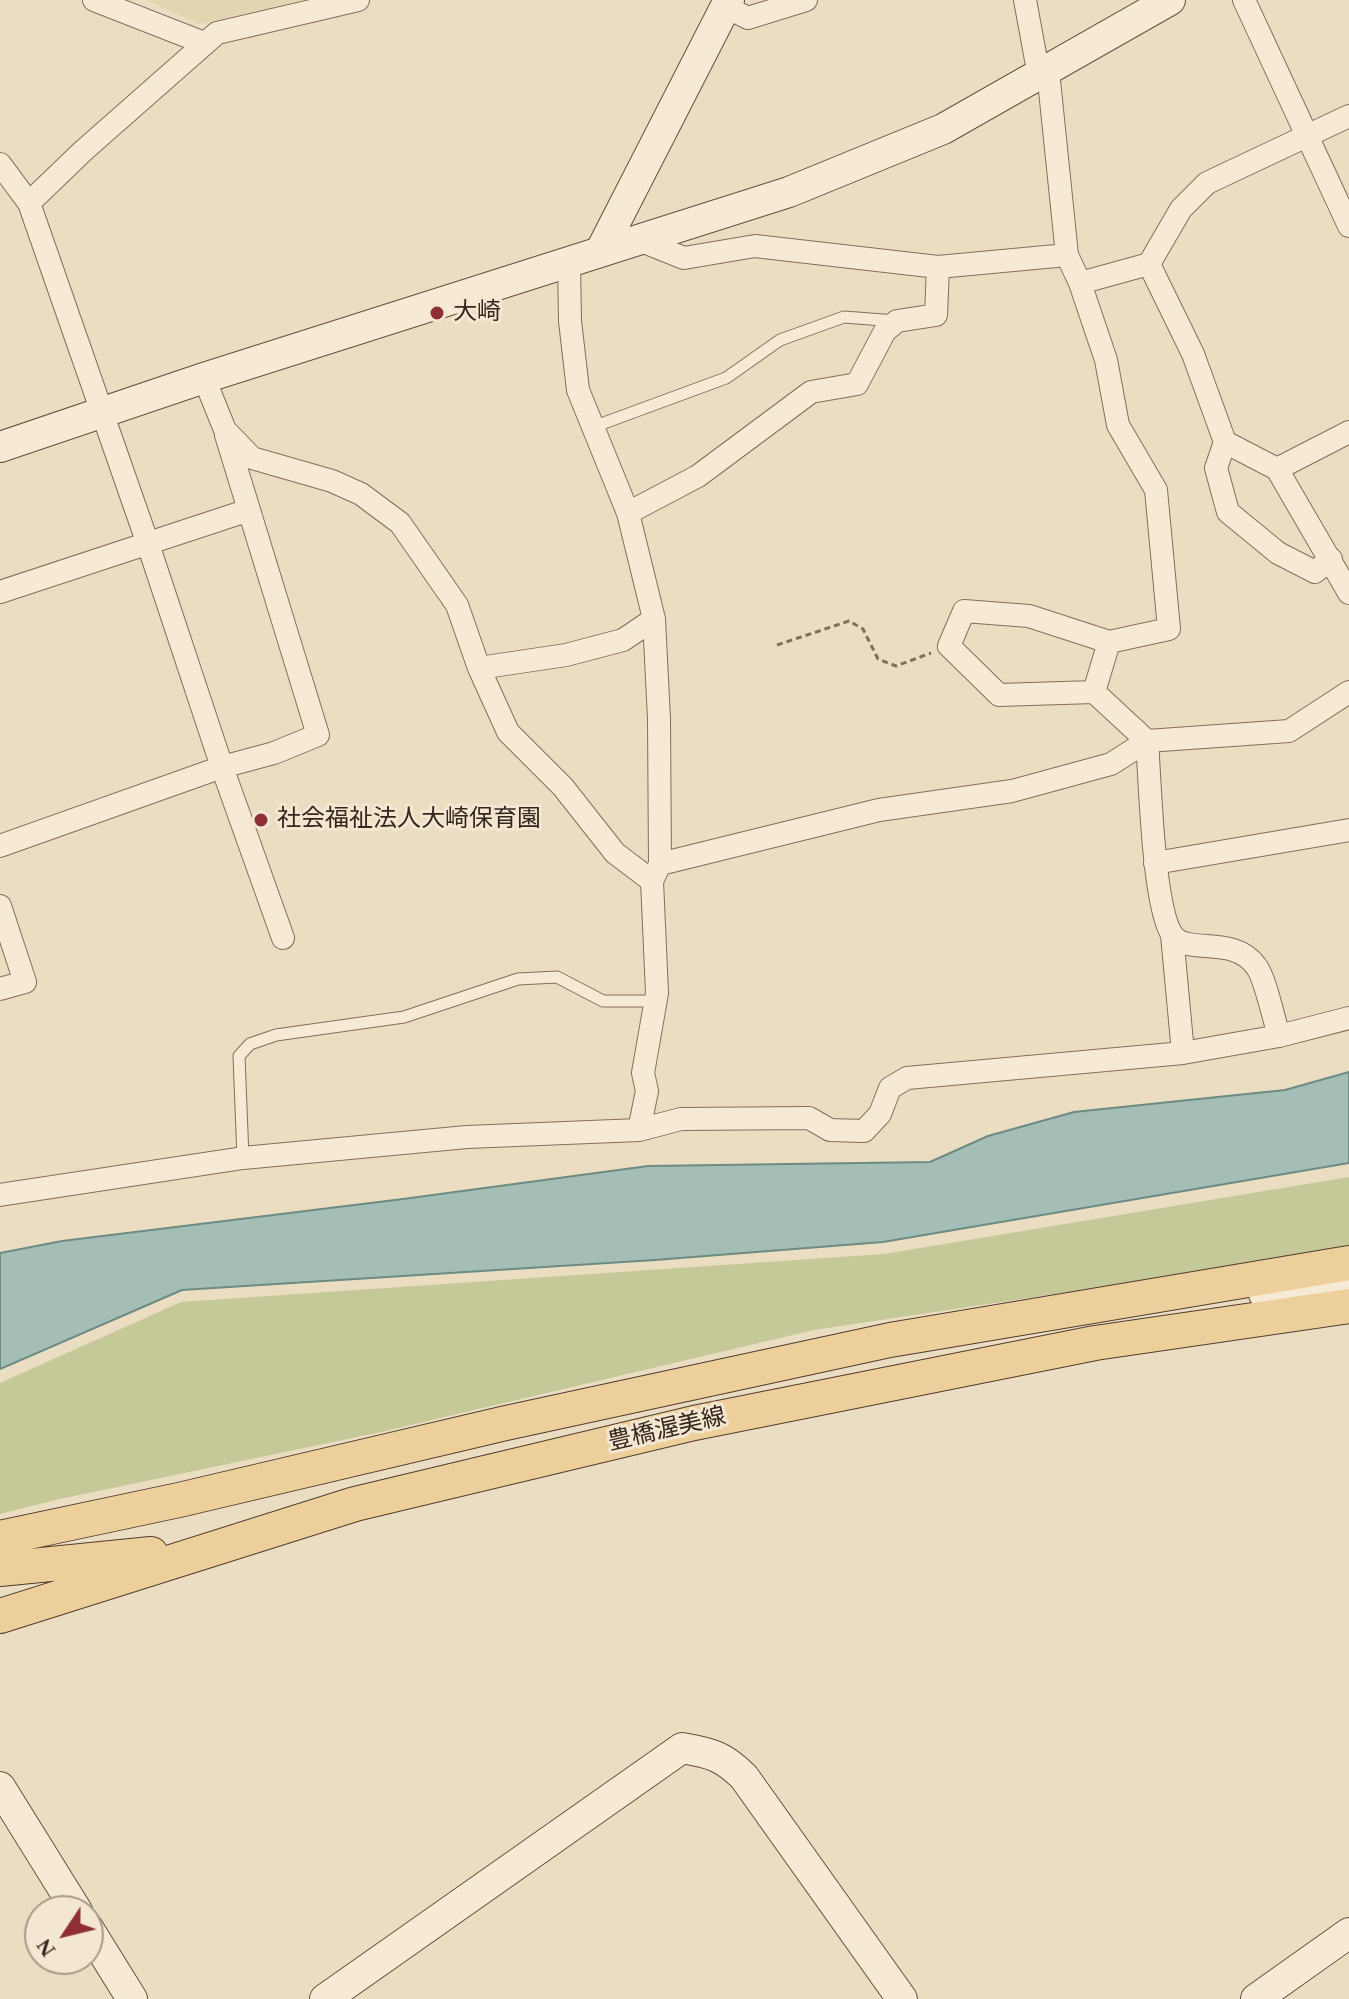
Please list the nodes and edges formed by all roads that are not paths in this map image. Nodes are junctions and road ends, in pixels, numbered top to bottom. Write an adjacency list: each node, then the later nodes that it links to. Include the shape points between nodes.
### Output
1 (94, 0): 8 (street)
2 (358, 0): 8 (street, via 217,33)
3 (806, 0): 7 (street, via 748,18)
4 (1025, 0): 9 (street)
5 (1170, 0): 9 (street)
6 (1244, 0): 11 (street)
7 (727, 3): 16 (street)
8 (204, 43): 13 (street)
9 (1044, 74): 15 (street, via 943,129 789,192); 17 (street)
10 (1349, 116): 11 (street)
11 (1306, 135): 14 (street); 19 (street, via 1207,183 1181,209)
12 (0, 164): 13 (street)
13 (29, 203): 24 (street)
14 (1349, 226)
15 (639, 240): 16 (street); 20 (street, via 684,258 755,246)
16 (600, 252): 18 (street)
17 (1067, 255): 20 (street); 21 (street)
18 (569, 261): 23 (street); 25 (street, via 578,390)
19 (1149, 264): 21 (street); 28 (street, via 1193,354)
20 (938, 267): 22 (street, via 936,315)
21 (1080, 283): 38 (street, via 1106,360 1118,425 1156,490 1163,548 1169,629)
22 (897, 321): 25 (lane, via 844,317 780,340 726,378); 32 (street, via 885,331 857,384 811,392 698,476)
23 (204, 378): 24 (street); 26 (street)
24 (103, 413): 29 (street); 33 (street)
25 (593, 427): 32 (street)
26 (225, 430): 31 (street); 39 (street, via 252,458 332,481 361,494 400,523 457,605)
27 (1349, 432): 30 (street)
28 (1225, 442): 30 (street); 34 (street, via 1216,468 1228,512 1278,553 1315,572)
29 (0, 447)
30 (1277, 469): 34 (street)
31 (249, 510): 33 (street); 43 (street, via 318,735)
32 (628, 513): 37 (street)
33 (148, 544): 35 (street); 43 (street)
34 (1331, 559): 36 (street)
35 (0, 592)
36 (1349, 593)
37 (654, 619): 39 (street, via 623,640); 47 (street, via 659,719)
38 (1109, 642): 40 (street); 40 (street, via 1029,616 964,611 949,646 999,695)
39 (479, 668): 47 (street, via 508,732 563,787 615,853)
40 (1094, 692): 42 (street)
41 (1349, 692): 42 (street, via 1289,731)
42 (1147, 741): 46 (street); 47 (street, via 1111,764 1012,791 879,810)
43 (222, 767): 45 (street); 50 (street)
44 (1349, 830): 46 (street)
45 (0, 846)
46 (1155, 863): 49 (street)
47 (656, 873): 52 (street)
48 (0, 906): 51 (street, via 25,982)
49 (1172, 935): 54 (street, via 1184,945 1238,951 1257,966); 55 (street)
50 (283, 938)
51 (0, 989)
52 (656, 1001): 56 (street); 57 (lane, via 603,1001 557,977 518,979 404,1017 276,1035 250,1044 239,1056)
53 (1349, 1018): 54 (street)
54 (1279, 1036): 55 (street)
55 (1183, 1053): 56 (street, via 907,1078 890,1088 880,1114 864,1131 830,1130 809,1118 681,1119)
56 (639, 1130): 57 (street, via 467,1137)
57 (243, 1158): 58 (street)
58 (0, 1195)
59 (1349, 1263): 62 (main road, 豊橋渥美線)
60 (1349, 1281): 62 (street, via 937,1343)
61 (1349, 1306): 64 (main road, 豊橋渥美線, via 1095,1343 694,1423 355,1504)
62 (862, 1347): 63 (main road, 豊橋渥美線)
63 (0, 1538)
64 (215, 1548): 65 (main road); 66 (main road, 豊橋渥美線)
65 (0, 1569)
66 (0, 1616)
67 (0, 1787): 68 (street)
68 (67, 1895)
69 (1349, 1933): 74 (street)
70 (104, 1954): 71 (street)
71 (132, 1999)
72 (325, 1999): 73 (street, via 682,1748 726,1760 744,1777)
73 (902, 1999)
74 (1256, 1999)

